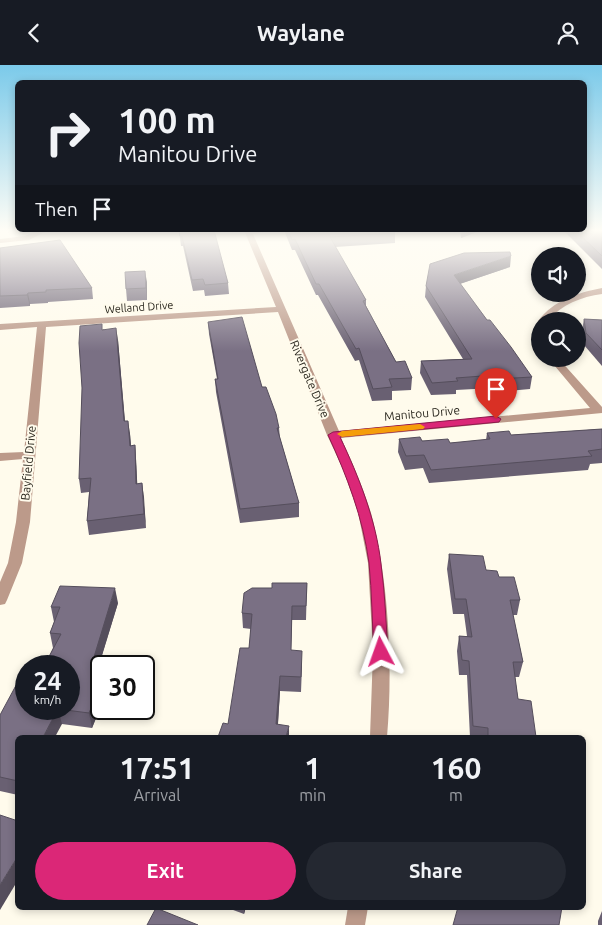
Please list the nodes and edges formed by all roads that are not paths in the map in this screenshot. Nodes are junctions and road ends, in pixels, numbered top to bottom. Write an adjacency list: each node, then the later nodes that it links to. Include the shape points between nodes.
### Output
1 (264, 270): 3 (street, Rivergate Drive)
2 (602, 291): 4 (street, via 582,295 558,305)
3 (280, 309): 5 (street, Welland Drive); 9 (street, Rivergate Drive)
4 (551, 312)
5 (42, 324): 6 (street, Welland Drive); 10 (street, Bayfield Drive)
6 (0, 327)
7 (561, 367): 8 (street)
8 (599, 410): 9 (street, Manitou Drive)
9 (333, 435): 13 (street, Rivergate Drive, via 364,512 375,563 381,652)
10 (28, 455): 11 (street); 12 (street, Bayfield Drive, via 23,522 15,563)
11 (0, 457)
12 (0, 600)
13 (379, 735)
14 (357, 910): 15 (street)
15 (354, 925)

